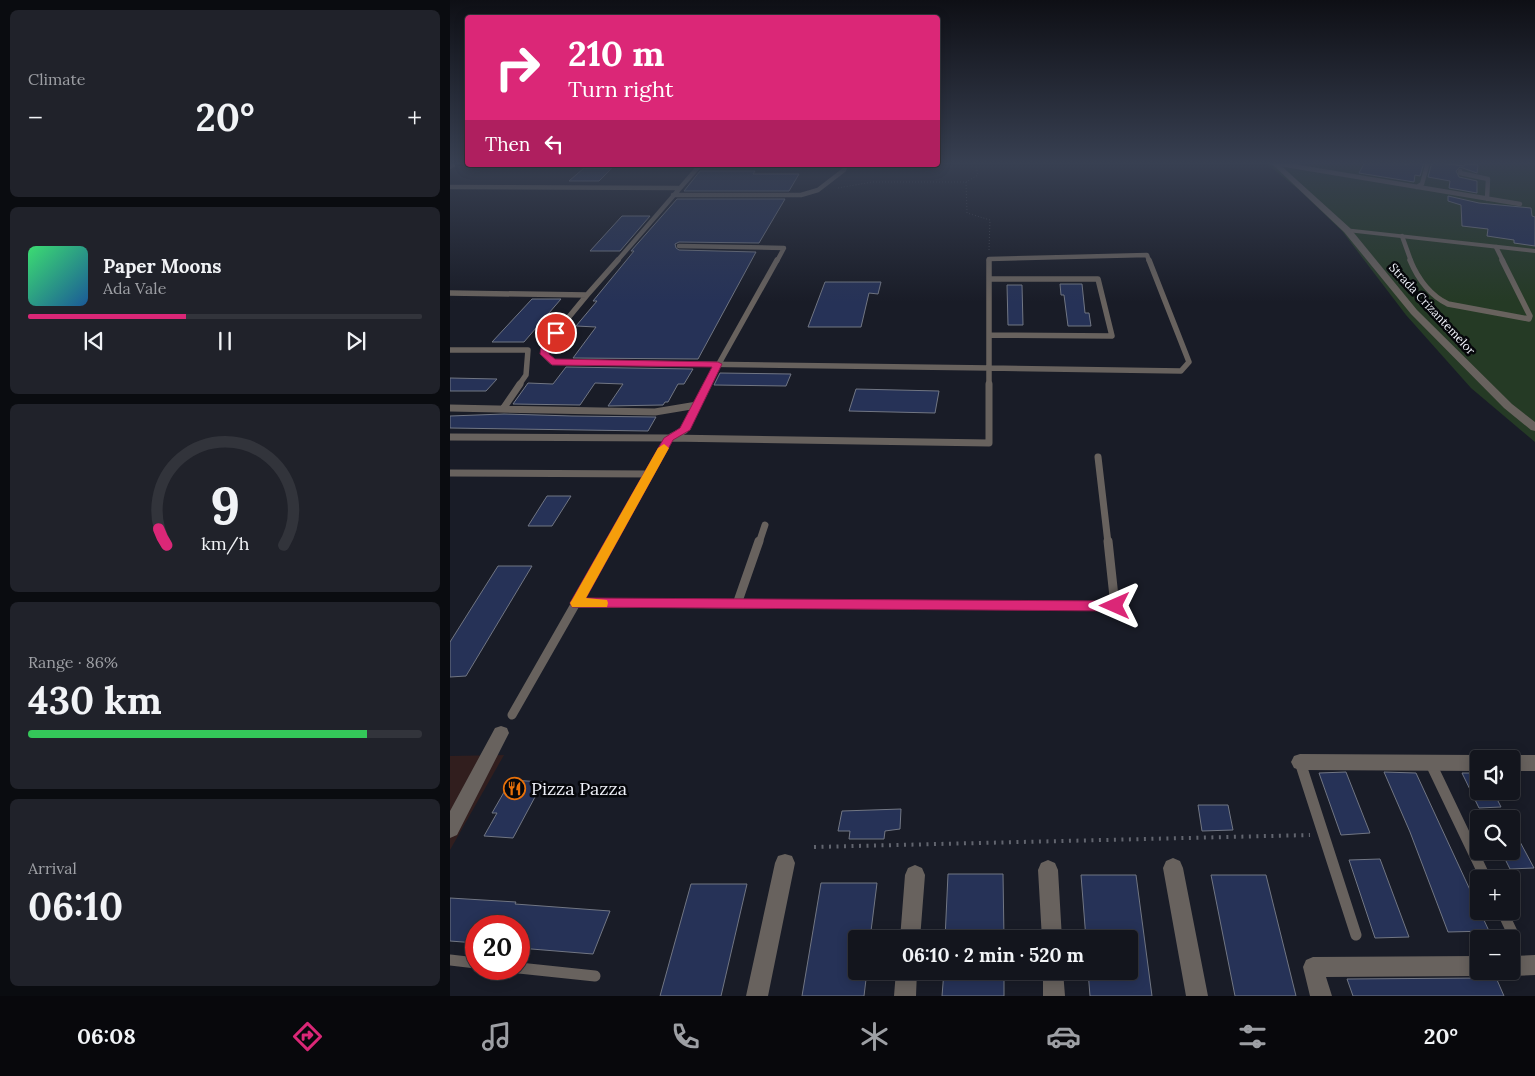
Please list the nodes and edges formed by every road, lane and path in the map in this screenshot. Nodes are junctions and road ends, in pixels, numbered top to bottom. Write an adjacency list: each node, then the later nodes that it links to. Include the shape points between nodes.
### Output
1 (661, 208): 12 (lane)
2 (966, 208): 9 (path, via 966,214 990,220)
3 (1324, 208): 4 (street, Strada Crizantemelor)
4 (1347, 230): 5 (street); 20 (street, Strada Crizantemelor, via 1414,312 1508,406)
5 (1402, 236): 7 (street); 7 (lane, via 1421,281 1438,300 1529,319)
6 (679, 246): 15 (lane, via 784,248)
7 (1496, 247): 8 (street)
8 (1535, 251)
9 (989, 258): 10 (lane); 16 (lane, via 1147,255 1189,362 1180,371)
10 (989, 279): 13 (lane); 13 (lane, via 1098,279 1112,336)
11 (450, 293): 12 (lane)
12 (587, 295): 15 (lane, via 545,346 545,354 552,362)
13 (990, 336): 16 (lane)
14 (450, 350): 19 (lane, via 528,350 526,375)
15 (718, 364): 16 (lane); 17 (lane)
16 (990, 368): 22 (lane, via 989,443)
17 (697, 405): 19 (lane, via 655,412); 22 (lane, via 684,430)
18 (450, 408): 19 (lane)
19 (503, 409)
20 (1535, 428)
21 (450, 437): 22 (lane)
22 (669, 438): 25 (lane)
23 (1098, 456): 28 (lane, via 1115,606)
24 (450, 473): 25 (lane)
25 (649, 474): 27 (lane)
26 (765, 525): 28 (lane)
27 (576, 603): 28 (lane); 29 (lane)
28 (737, 604)
29 (512, 715)
30 (501, 733): 36 (street)
31 (1300, 762): 32 (street); 37 (lane)
32 (1430, 762): 33 (street); 42 (lane)
33 (1470, 763)
34 (1520, 763): 35 (street)
35 (1535, 763)
36 (450, 830)
37 (1322, 835): 38 (path); 46 (lane)
38 (814, 847)
39 (785, 863): 56 (street)
40 (1174, 868): 59 (street)
41 (1048, 870): 45 (street)
42 (1482, 870)
43 (914, 875): 44 (street)
44 (911, 930)
45 (1051, 930)
46 (1356, 935)
47 (450, 960): 48 (lane)
48 (465, 962)
49 (1470, 966): 60 (street, via 1313,967)
50 (1520, 966): 51 (street)
51 (1535, 966)
52 (530, 969): 53 (lane)
53 (595, 976)
54 (907, 980): 57 (street)
55 (1053, 980): 58 (street)
56 (757, 996)
57 (906, 996)
58 (1054, 996)
59 (1197, 996)
60 (1320, 996)

